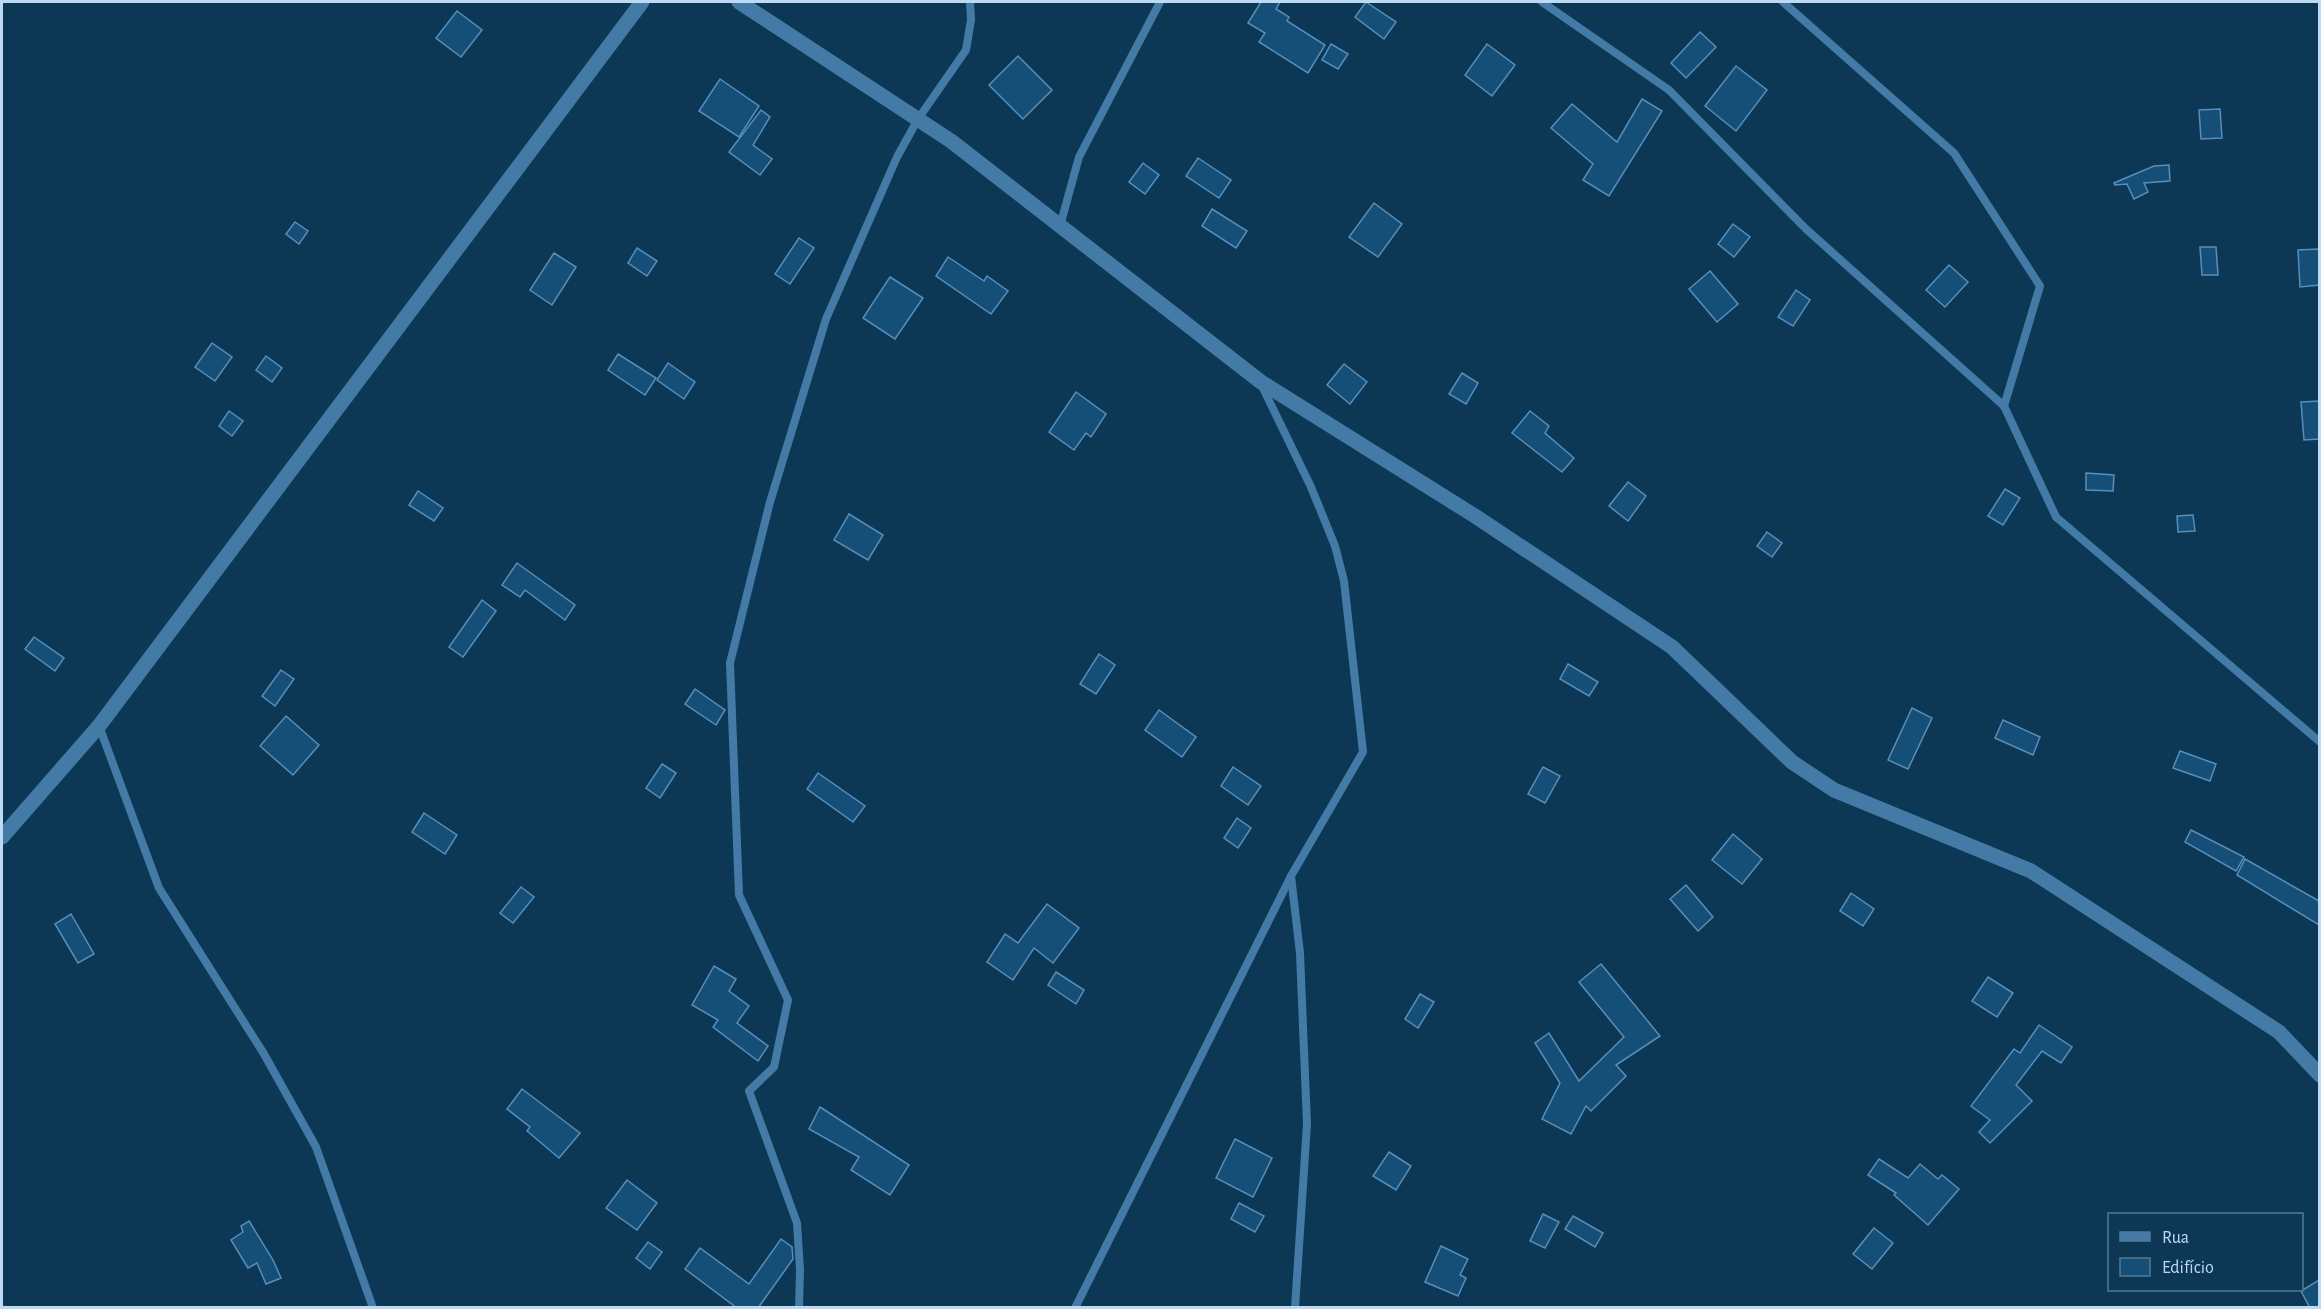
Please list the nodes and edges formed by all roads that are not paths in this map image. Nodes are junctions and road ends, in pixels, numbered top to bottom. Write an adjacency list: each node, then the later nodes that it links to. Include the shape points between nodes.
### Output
1 (642, 2): 11 (street)
2 (739, 2): 7 (street)
3 (970, 2): 7 (lane, via 966,50)
4 (1160, 2): 8 (lane, via 1079,157)
5 (1542, 2): 10 (lane, via 1669,90 1806,229)
6 (1783, 2): 10 (lane, via 1954,153 2040,286)
7 (918, 119): 8 (street); 17 (lane, via 897,157 826,319 770,502 730,663 739,895 788,1000 774,1066 750,1091 796,1223)
8 (1060, 226): 9 (street)
9 (1261, 382): 14 (lane, via 1335,546 1344,581 1363,752); 15 (street, via 1475,516 1671,647 1792,762 1834,790 2031,871 2279,1032)
10 (2004, 406): 12 (lane, via 2056,517)
11 (99, 726): 13 (street); 16 (lane, via 159,888 264,1054 316,1147)
12 (2319, 742)
13 (2, 837)
14 (1291, 876): 18 (lane); 19 (lane, via 1300,953 1308,1124)
15 (2319, 1075)
16 (373, 1308)
17 (799, 1308)
18 (1075, 1308)
19 (1295, 1308)

